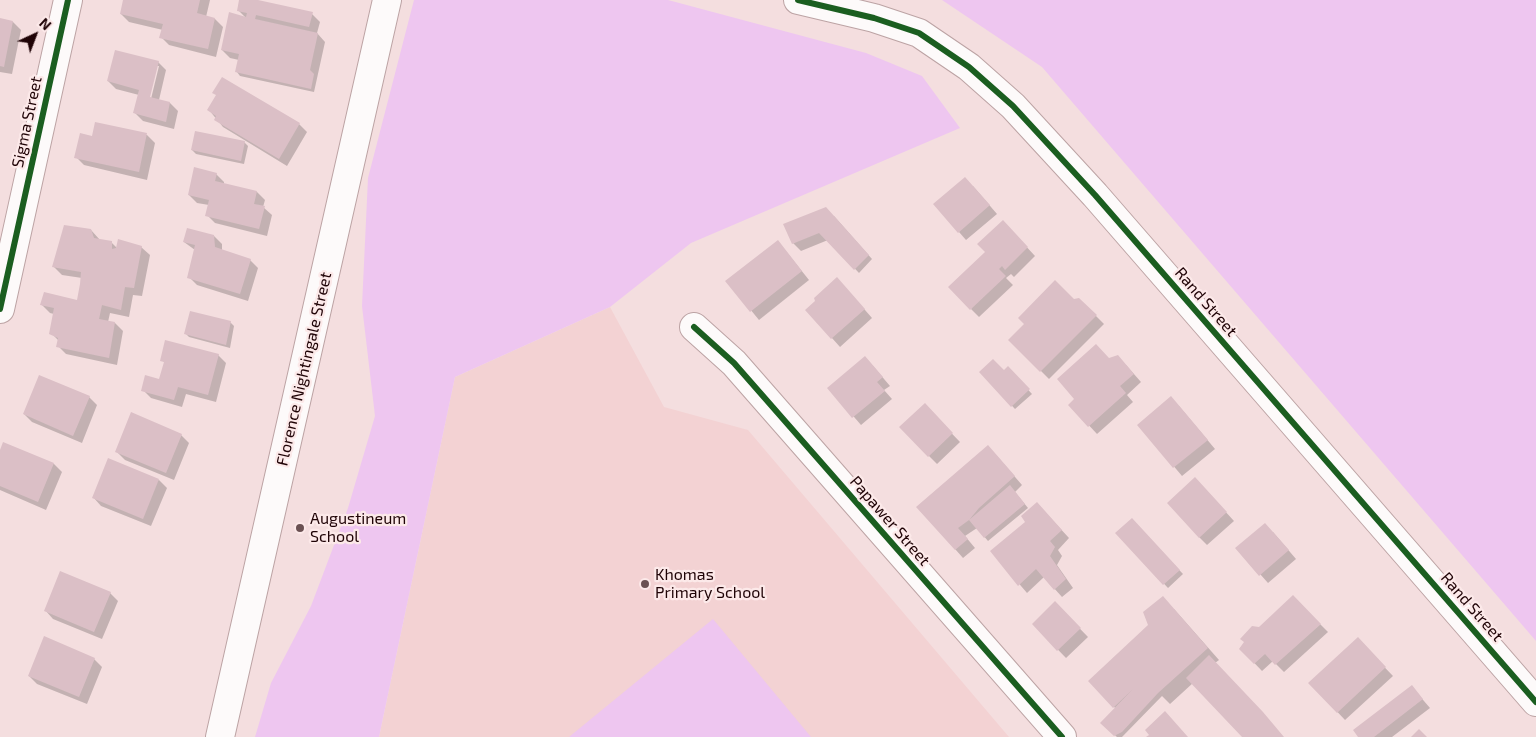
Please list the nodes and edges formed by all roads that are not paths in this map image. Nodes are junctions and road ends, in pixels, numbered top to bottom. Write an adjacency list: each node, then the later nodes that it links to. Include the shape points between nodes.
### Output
1 (68, 0): 4 (street, Sigma Street)
2 (387, 0): 7 (street, Florence Nightingale Street)
3 (798, 0): 6 (street, Rand Street, via 874,18 919,33 969,67 1012,106 1102,202)
4 (0, 308)
5 (694, 327): 8 (street, Papawer Street, via 734,363)
6 (1536, 702)
7 (220, 737)
8 (1062, 737)

